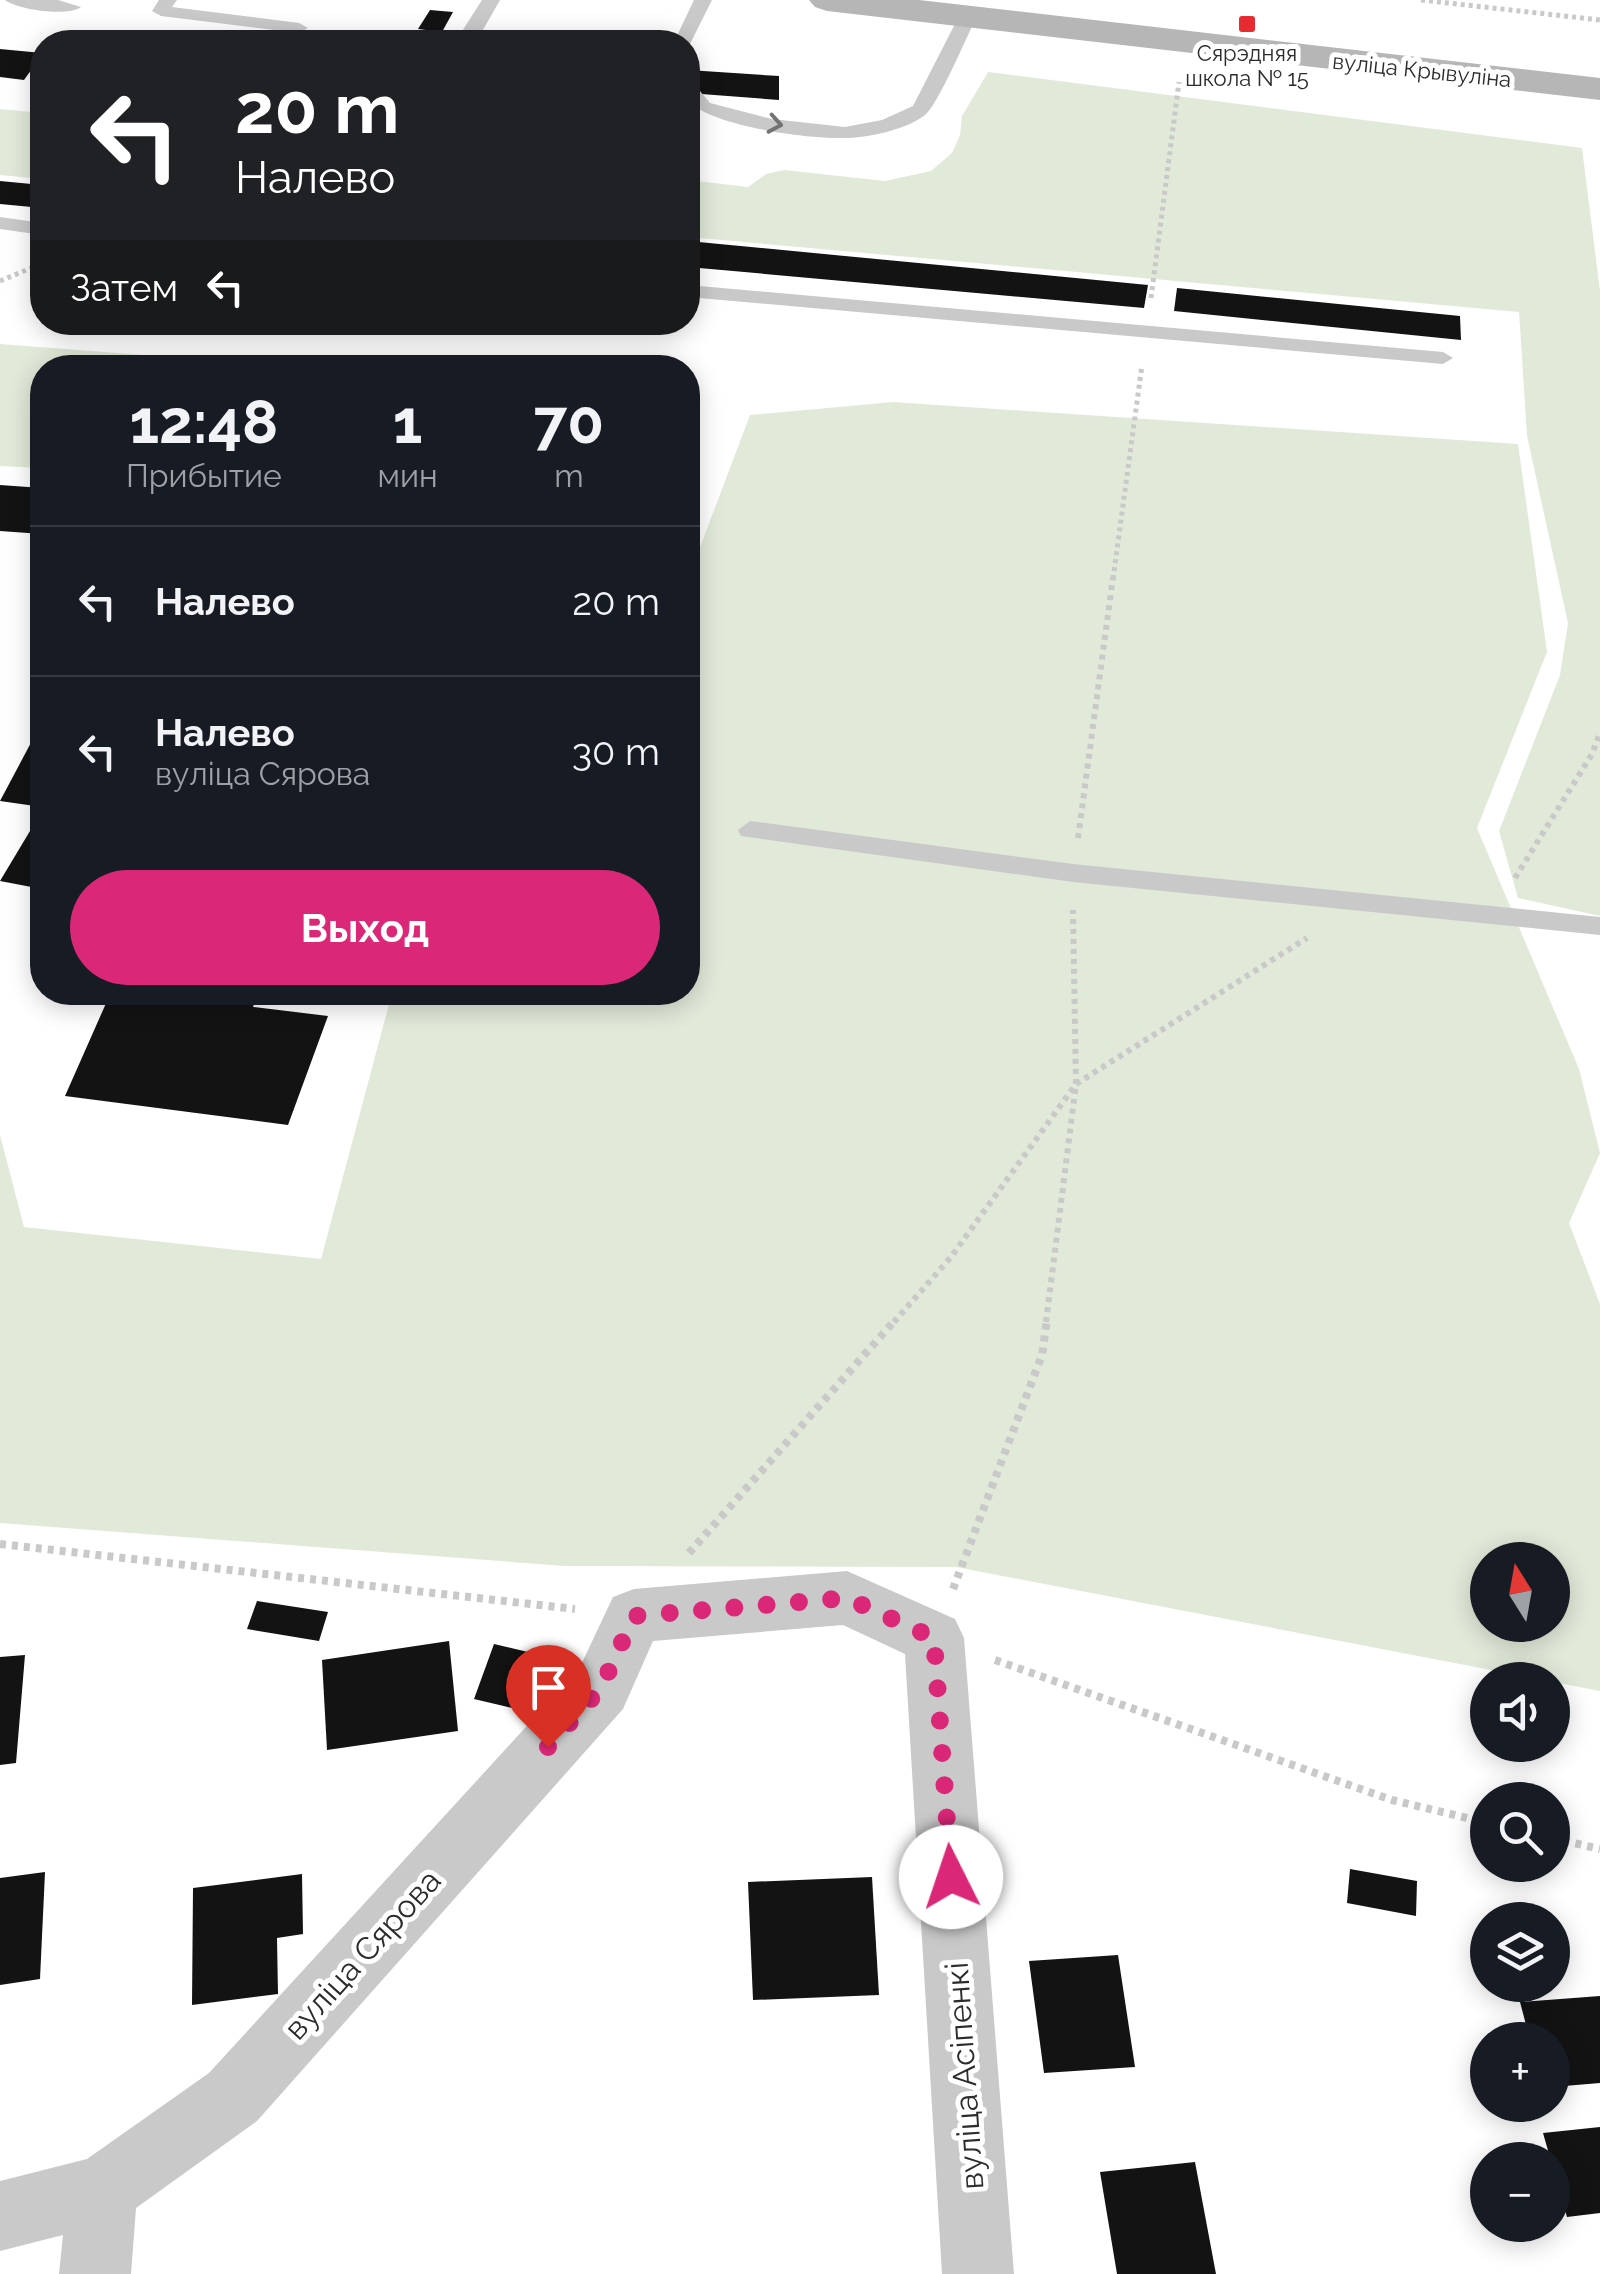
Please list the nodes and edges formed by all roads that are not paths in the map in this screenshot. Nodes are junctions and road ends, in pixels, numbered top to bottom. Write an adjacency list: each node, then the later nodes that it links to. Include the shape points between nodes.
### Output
1 (14, 0): 6 (lane)
2 (168, 0): 8 (lane, via 160,11)
3 (491, 0): 9 (lane)
4 (703, 0): 10 (lane)
5 (827, 0): 7 (main road, вуліца Крывуліна)
6 (72, 7)
7 (967, 18): 11 (main road, вуліца Крывуліна); 12 (lane, one-way to 7, via 771,125 846,133 887,125 920,110)
8 (300, 28)
9 (472, 30)
10 (689, 30)
11 (1600, 90)
12 (700, 103)
13 (0, 223): 14 (lane)
14 (30, 227)
15 (700, 292): 16 (lane)
16 (1444, 358)
17 (750, 830): 18 (lane, via 1073,873)
18 (1600, 926)
19 (934, 1638): 20 (street, вуліца Сярова, via 847,1598 634,1616 601,1688 234,2098); 23 (street, вуліца Асіпенкі)
20 (103, 2190): 21 (street); 22 (street)
21 (0, 2216)
22 (95, 2274)
23 (978, 2274)

